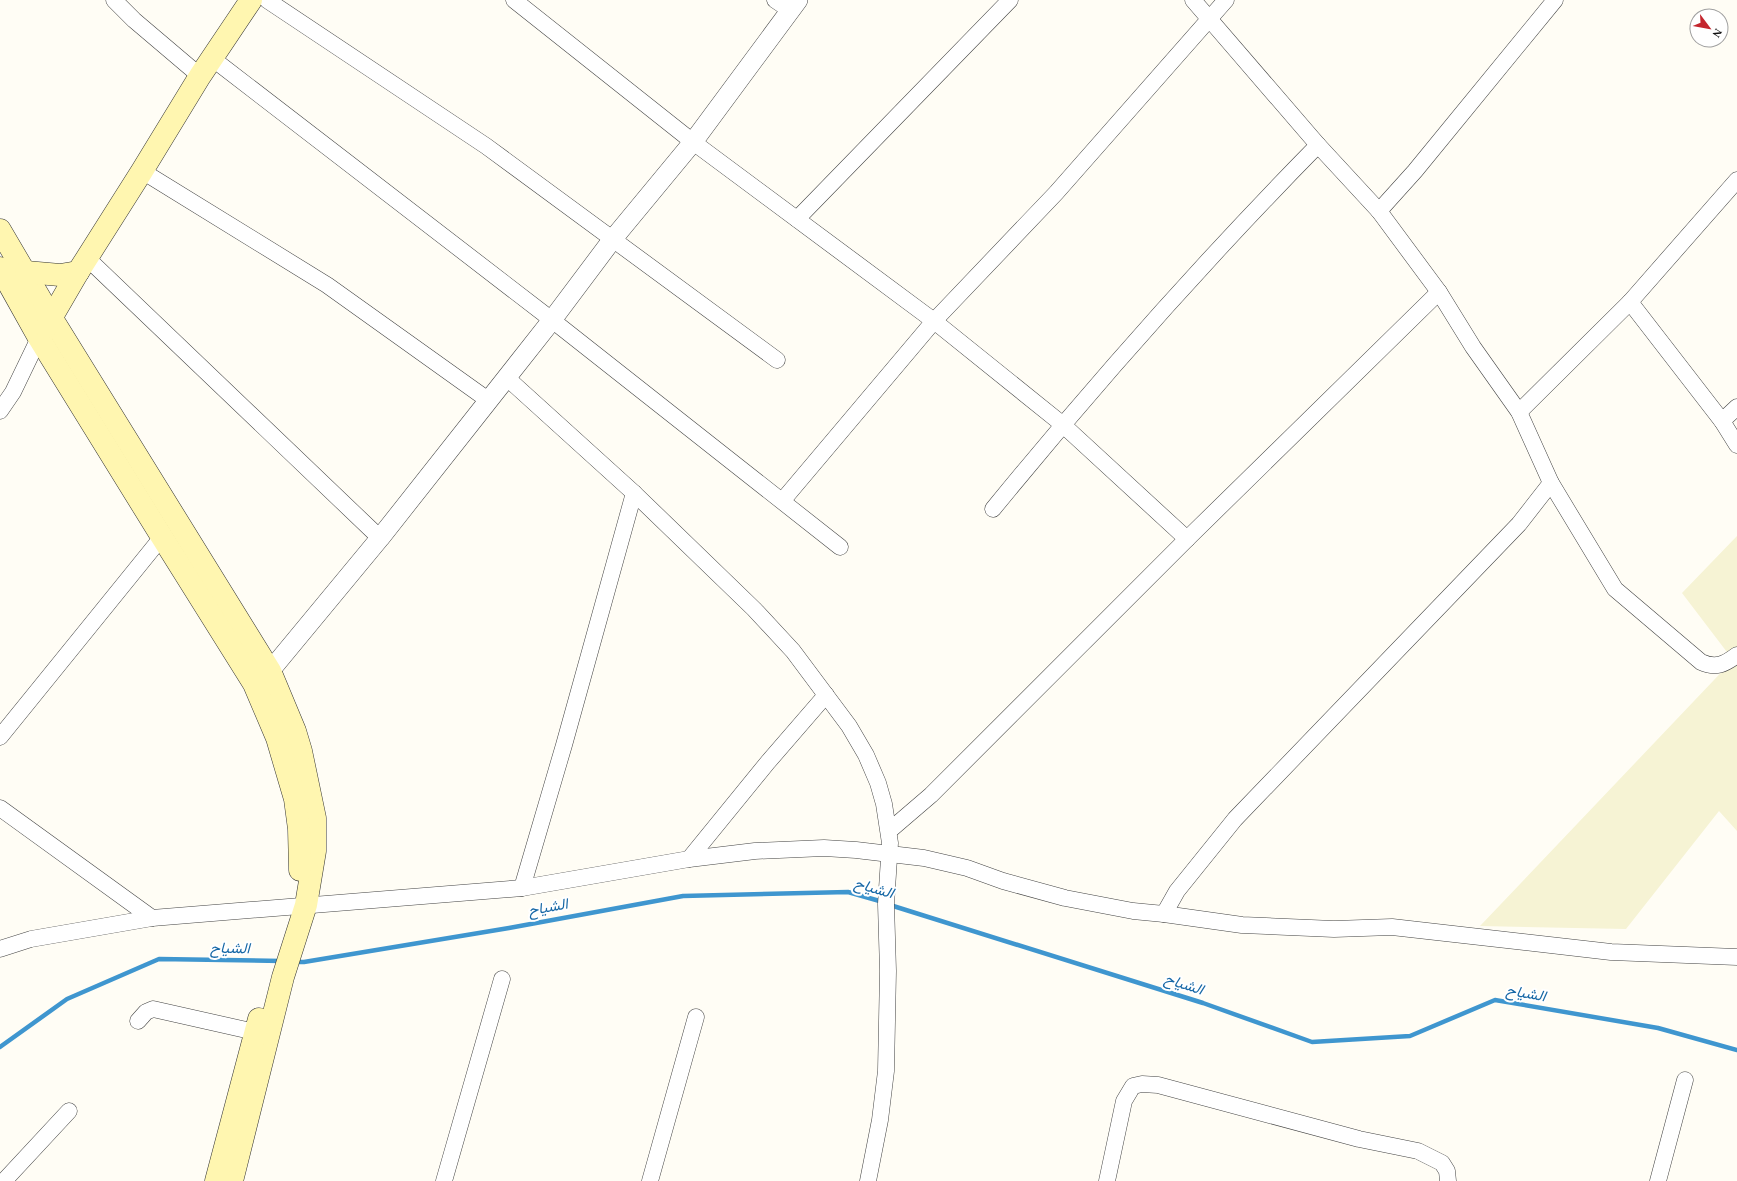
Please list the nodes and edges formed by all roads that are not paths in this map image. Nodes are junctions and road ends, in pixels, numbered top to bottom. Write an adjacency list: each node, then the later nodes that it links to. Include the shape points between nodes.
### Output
1 (114, 0): 12 (street)
2 (251, 0): 11 (main road)
3 (267, 0): 20 (street, via 486,146)
4 (514, 0): 13 (street)
5 (1010, 0): 18 (street)
6 (1193, 0): 10 (street)
7 (1226, 0): 10 (street)
8 (1555, 0): 17 (street, via 1415,171)
9 (788, 3): 13 (street)
10 (1209, 17): 14 (street); 28 (street, via 1056,193)
11 (213, 59): 12 (main road); 27 (street)
12 (200, 76): 15 (main road)
13 (693, 142): 18 (street); 20 (street)
14 (1318, 145): 17 (street); 37 (street, via 1262,202)
15 (142, 171): 21 (main road); 32 (street, via 327,285)
16 (1737, 180): 25 (street)
17 (1379, 211): 24 (street)
18 (797, 219): 28 (street)
19 (0, 230): 23 (main road)
20 (612, 240): 27 (street); 30 (street)
21 (82, 265): 23 (main road, via 60,275); 26 (main road); 44 (street)
22 (0, 268): 29 (main road)
23 (26, 272): 26 (main road)
24 (1439, 292): 35 (street, via 1473,347); 45 (street)
25 (1630, 302): 35 (street); 36 (street)
26 (51, 317): 29 (main road); 48 (main road)
27 (552, 320): 31 (street); 41 (street)
28 (934, 321): 37 (street); 41 (street)
29 (39, 338): 34 (street, via 13,392); 43 (main road)
30 (777, 360)
31 (507, 378): 32 (street); 40 (street)
32 (488, 400): 44 (street)
33 (1737, 406): 36 (street)
34 (0, 411)
35 (1519, 412): 39 (street)
36 (1722, 421): 38 (street)
37 (1062, 424): 42 (street); 45 (street)
38 (1737, 445)
39 (1551, 483): 47 (street, via 1615,589 1701,662 1715,666 1726,663); 57 (street, via 1518,524 1235,819 1176,890)
40 (634, 493): 49 (street, via 754,609 793,651); 55 (street)
41 (783, 500): 46 (street)
42 (993, 509)
43 (162, 538): 48 (main road); 50 (street)
44 (380, 538): 48 (street)
45 (1188, 539): 52 (street, via 931,795)
46 (840, 547)
47 (1737, 655)
48 (262, 678): 56 (main road, via 295,799 299,829)
49 (826, 694): 52 (street, via 866,755 878,783); 54 (street)
50 (0, 737)
51 (0, 808): 58 (street)
52 (889, 831): 53 (street)
53 (890, 853): 54 (street, via 824,848 755,851); 57 (street, via 967,868 1065,898 1132,911); 73 (street, via 886,904 886,1072)
54 (689, 859): 55 (street)
55 (522, 888): 56 (street)
56 (299, 906): 58 (street); 61 (main road)
57 (1164, 914): 60 (street, via 1242,925 1334,929 1392,927 1611,952)
58 (152, 918): 59 (street, via 31,940)
59 (0, 949)
60 (1737, 957)
61 (277, 976): 65 (main road); 70 (main road)
62 (502, 979): 71 (street)
63 (696, 1017): 72 (street)
64 (138, 1021): 65 (street, via 146,1012 153,1009)
65 (255, 1032): 69 (main road)
66 (1685, 1080): 76 (street)
67 (69, 1111): 68 (street)
68 (4, 1181)
69 (216, 1181)
70 (232, 1181)
71 (444, 1181)
72 (650, 1181)
73 (868, 1181)
74 (1107, 1181): 75 (street, via 1124,1101 1133,1086 1142,1084 1158,1085 1359,1139 1418,1152 1442,1163 1447,1171)
75 (1448, 1181)
76 (1658, 1181)

